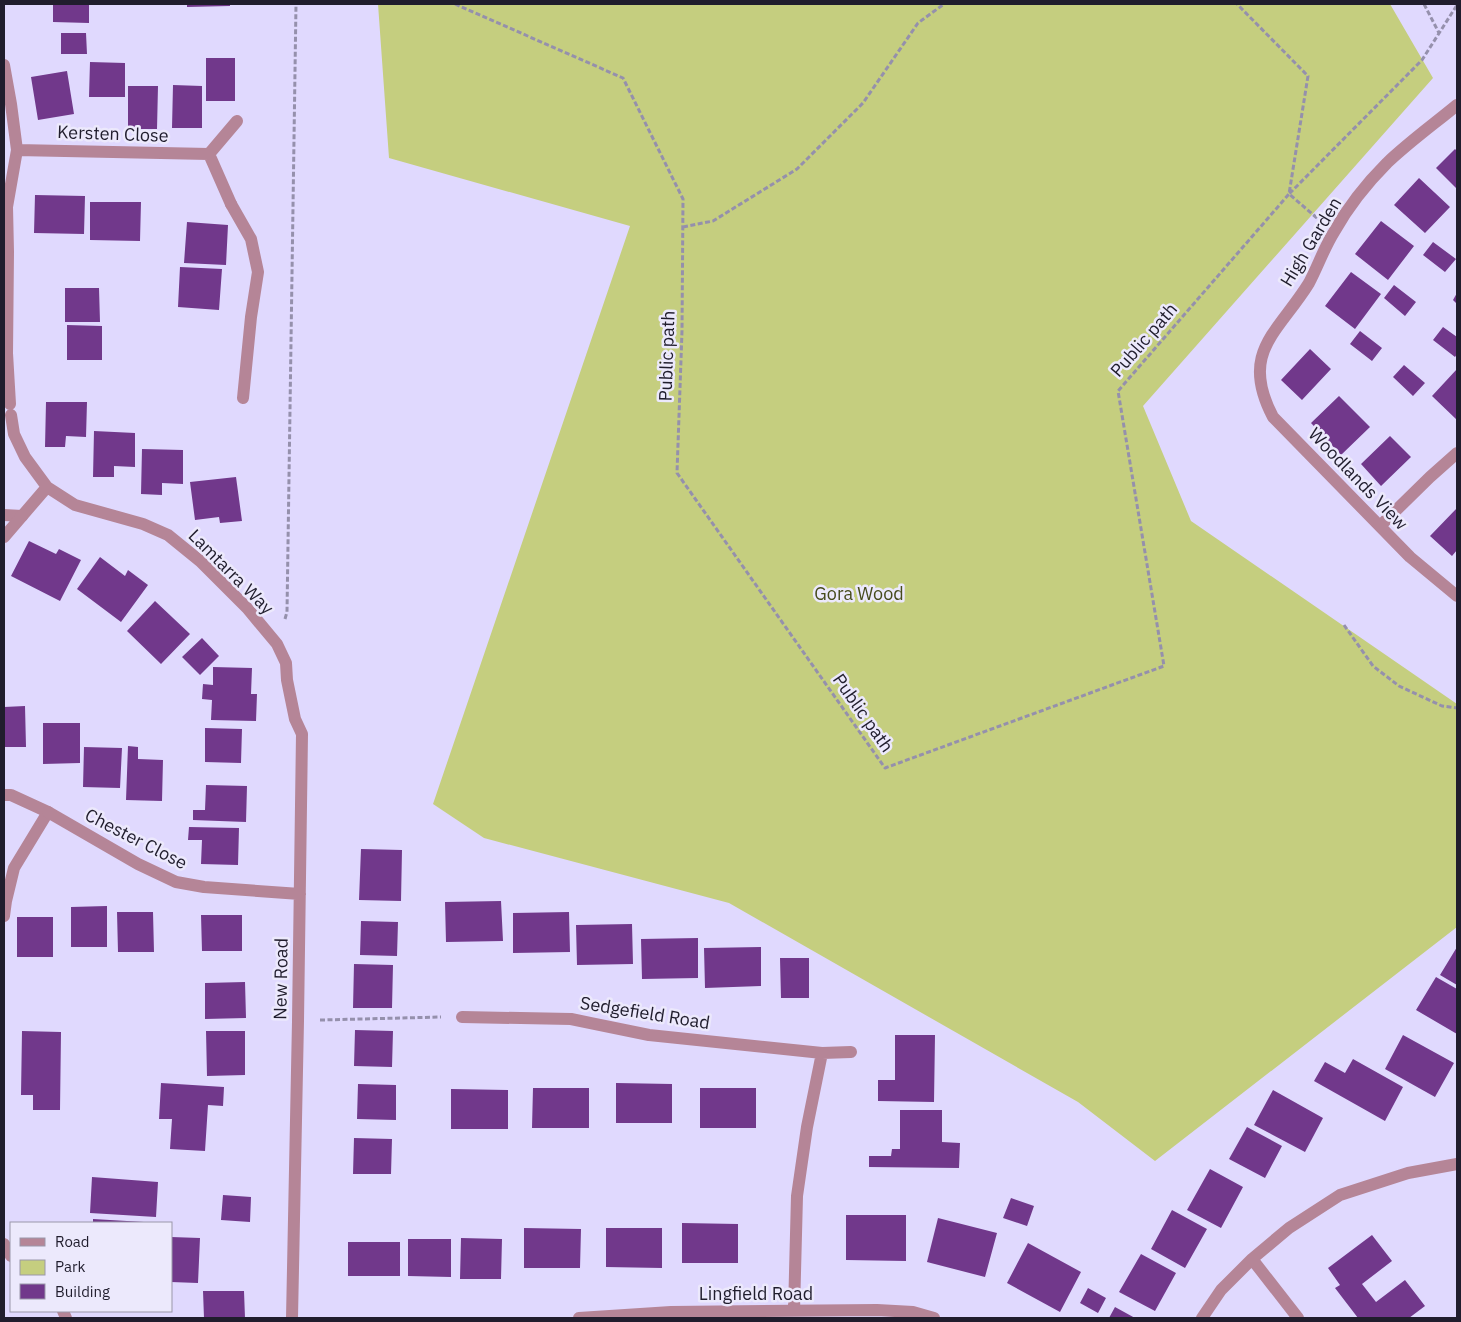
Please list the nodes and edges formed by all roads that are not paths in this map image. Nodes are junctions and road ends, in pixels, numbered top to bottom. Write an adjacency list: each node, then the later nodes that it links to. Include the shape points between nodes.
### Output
1 (4, 65): 4 (street, Lamtarra Way)
2 (1457, 105): 7 (street, High Garden, via 1387,163 1362,191 1333,232 1309,282 1270,336)
3 (237, 121): 5 (street)
4 (17, 150): 5 (street, Kersten Close); 6 (street, Lamtarra Way, via 7,207)
5 (209, 154): 8 (street, via 250,238 258,272)
6 (6, 353): 10 (street, Lamtarra Way, via 14,434 25,458)
7 (1259, 370): 13 (street, Woodlands View, via 1264,400 1273,417)
8 (243, 398)
9 (1457, 454): 13 (street)
10 (47, 487): 12 (street); 16 (street, Lamtarra Way, via 75,505 143,524 168,535 200,561 247,608)
11 (4, 515): 12 (street)
12 (22, 516): 14 (street)
13 (1380, 526): 15 (street, Woodlands View, via 1410,557)
14 (4, 537)
15 (1457, 596)
16 (277, 644): 19 (street, New Road, via 286,663 295,719 302,734)
17 (4, 795): 18 (street, Chester Close)
18 (48, 812): 19 (street, Chester Close, via 176,882 204,888); 20 (street, via 14,868)
19 (300, 894): 27 (street, New Road)
20 (4, 916)
21 (462, 1017): 23 (street, Sedgefield Road, via 571,1019 649,1035)
22 (851, 1052): 23 (street, Sedgefield Road)
23 (822, 1053): 26 (street, via 797,1196)
24 (1457, 1164): 25 (street, via 1408,1174 1340,1195 1289,1228)
25 (1252, 1258): 30 (street, via 1221,1290); 31 (street)
26 (794, 1311): 28 (street, Lingfield Road, via 671,1312); 29 (street, Lingfield Road, via 877,1310 913,1312)
27 (292, 1318)
28 (579, 1318)
29 (934, 1318)
30 (1202, 1318)
31 (1298, 1318)

